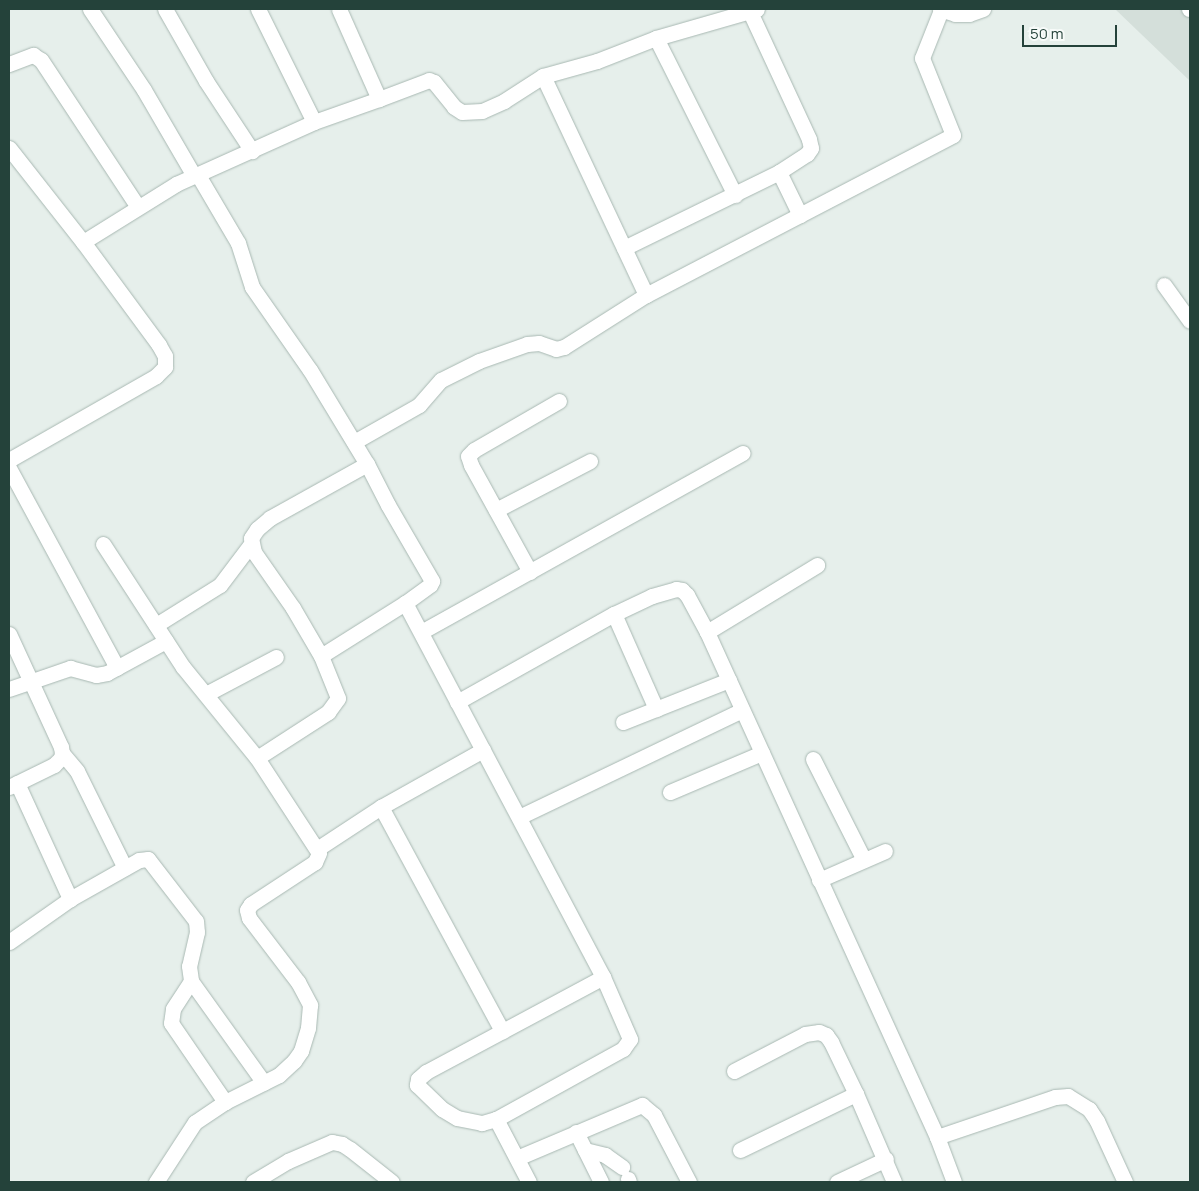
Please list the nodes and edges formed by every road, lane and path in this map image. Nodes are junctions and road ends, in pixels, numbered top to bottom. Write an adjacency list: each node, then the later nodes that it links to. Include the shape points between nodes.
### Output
1 (90, 9): 16 (street)
2 (165, 9): 14 (street, via 206,81)
3 (258, 9): 12 (street)
4 (339, 9): 11 (street)
5 (941, 9): 6 (street, via 962,14); 19 (street, via 922,58 953,135)
6 (983, 9)
7 (753, 10): 8 (street); 15 (street, via 811,145 807,154)
8 (656, 38): 10 (street, via 597,61); 17 (street)
9 (9, 64): 18 (street, via 33,55 41,60)
10 (543, 76): 11 (street, via 482,111 462,112 429,80); 21 (street)
11 (379, 99): 12 (street)
12 (314, 122): 14 (street)
13 (9, 148): 20 (street)
14 (252, 151): 16 (street)
15 (779, 172): 17 (street); 19 (street)
16 (196, 176): 18 (street); 26 (street, via 238,243 252,287 310,370)
17 (735, 195): 21 (street)
18 (138, 207): 20 (street)
19 (800, 215): 23 (street)
20 (84, 242): 28 (street, via 159,345 165,356 165,367 156,376)
21 (624, 248): 23 (street)
22 (1164, 285): 24 (street)
23 (646, 295): 26 (street, via 564,347 556,349 538,343 527,344 479,361 441,380 424,402)
24 (1190, 321)
25 (559, 401): 32 (street, via 470,453 471,465)
26 (354, 442): 30 (street)
27 (743, 453): 36 (street)
28 (9, 460)
29 (590, 461): 32 (street)
30 (367, 464): 34 (street, via 270,518 253,533); 37 (street, via 432,581)
31 (9, 468): 46 (street)
32 (496, 510): 36 (street)
33 (103, 544): 39 (street)
34 (251, 544): 39 (street, via 220,585); 44 (street)
35 (817, 565): 41 (street)
36 (530, 572): 40 (street)
37 (405, 603): 40 (street); 44 (street)
38 (614, 614): 41 (street, via 670,589 682,590); 51 (street); 52 (street)
39 (156, 625): 43 (street)
40 (420, 632): 51 (street)
41 (707, 632): 47 (street)
42 (9, 634): 48 (street)
43 (166, 641): 46 (street); 50 (street)
44 (321, 656): 58 (street, via 337,692 336,704)
45 (276, 657): 50 (street)
46 (117, 668): 48 (street, via 96,675 70,668)
47 (729, 680): 52 (street); 53 (street)
48 (31, 681): 49 (street); 56 (street)
49 (9, 689)
50 (206, 694): 58 (street)
51 (457, 702): 55 (street)
52 (656, 709): 54 (street)
53 (742, 710): 57 (street); 63 (street)
54 (623, 722)
55 (483, 750): 62 (street); 63 (street)
56 (62, 753): 60 (street, via 54,765); 67 (street, via 78,770)
57 (762, 753): 61 (street); 68 (street)
58 (257, 758): 64 (street)
59 (813, 759): 66 (street)
60 (13, 785): 69 (street)
61 (670, 792)
62 (381, 808): 64 (street); 73 (street)
63 (518, 818): 71 (street)
64 (317, 849): 75 (street, via 319,856 315,862 246,910 298,982 310,1005 308,1028 300,1051 287,1069)
65 (885, 850): 66 (street)
66 (864, 860): 68 (street)
67 (125, 868): 69 (street); 72 (street, via 148,859 196,921 197,932 189,966)
68 (819, 880): 80 (street)
69 (70, 898): 70 (street)
70 (9, 942)
71 (603, 977): 73 (street); 78 (street, via 628,1032 628,1046)
72 (191, 981): 75 (street); 77 (street, via 173,1009 171,1023)
73 (502, 1031): 78 (street, via 426,1072 416,1082 428,1098 457,1118 482,1123)
74 (734, 1071): 76 (street, via 805,1034 819,1032 831,1042)
75 (264, 1083): 77 (street)
76 (856, 1094): 82 (street); 84 (street)
77 (225, 1102): 86 (street, via 194,1122)
78 (496, 1119): 83 (street)
79 (576, 1132): 81 (street); 83 (street); 91 (street, via 638,1106 647,1107 654,1114)
80 (938, 1136): 94 (street); 95 (street, via 1055,1096 1068,1096 1088,1109 1097,1121)
81 (585, 1150): 85 (street, via 605,1155); 90 (street)
82 (740, 1150)
83 (517, 1158): 89 (street)
84 (886, 1159): 92 (street); 93 (street)
85 (626, 1176)
86 (156, 1182)
87 (253, 1182): 88 (street, via 288,1161 336,1142)
88 (392, 1182)
89 (529, 1182)
90 (601, 1182)
91 (689, 1182)
92 (837, 1182)
93 (894, 1182)
94 (954, 1182)
95 (1125, 1182)

